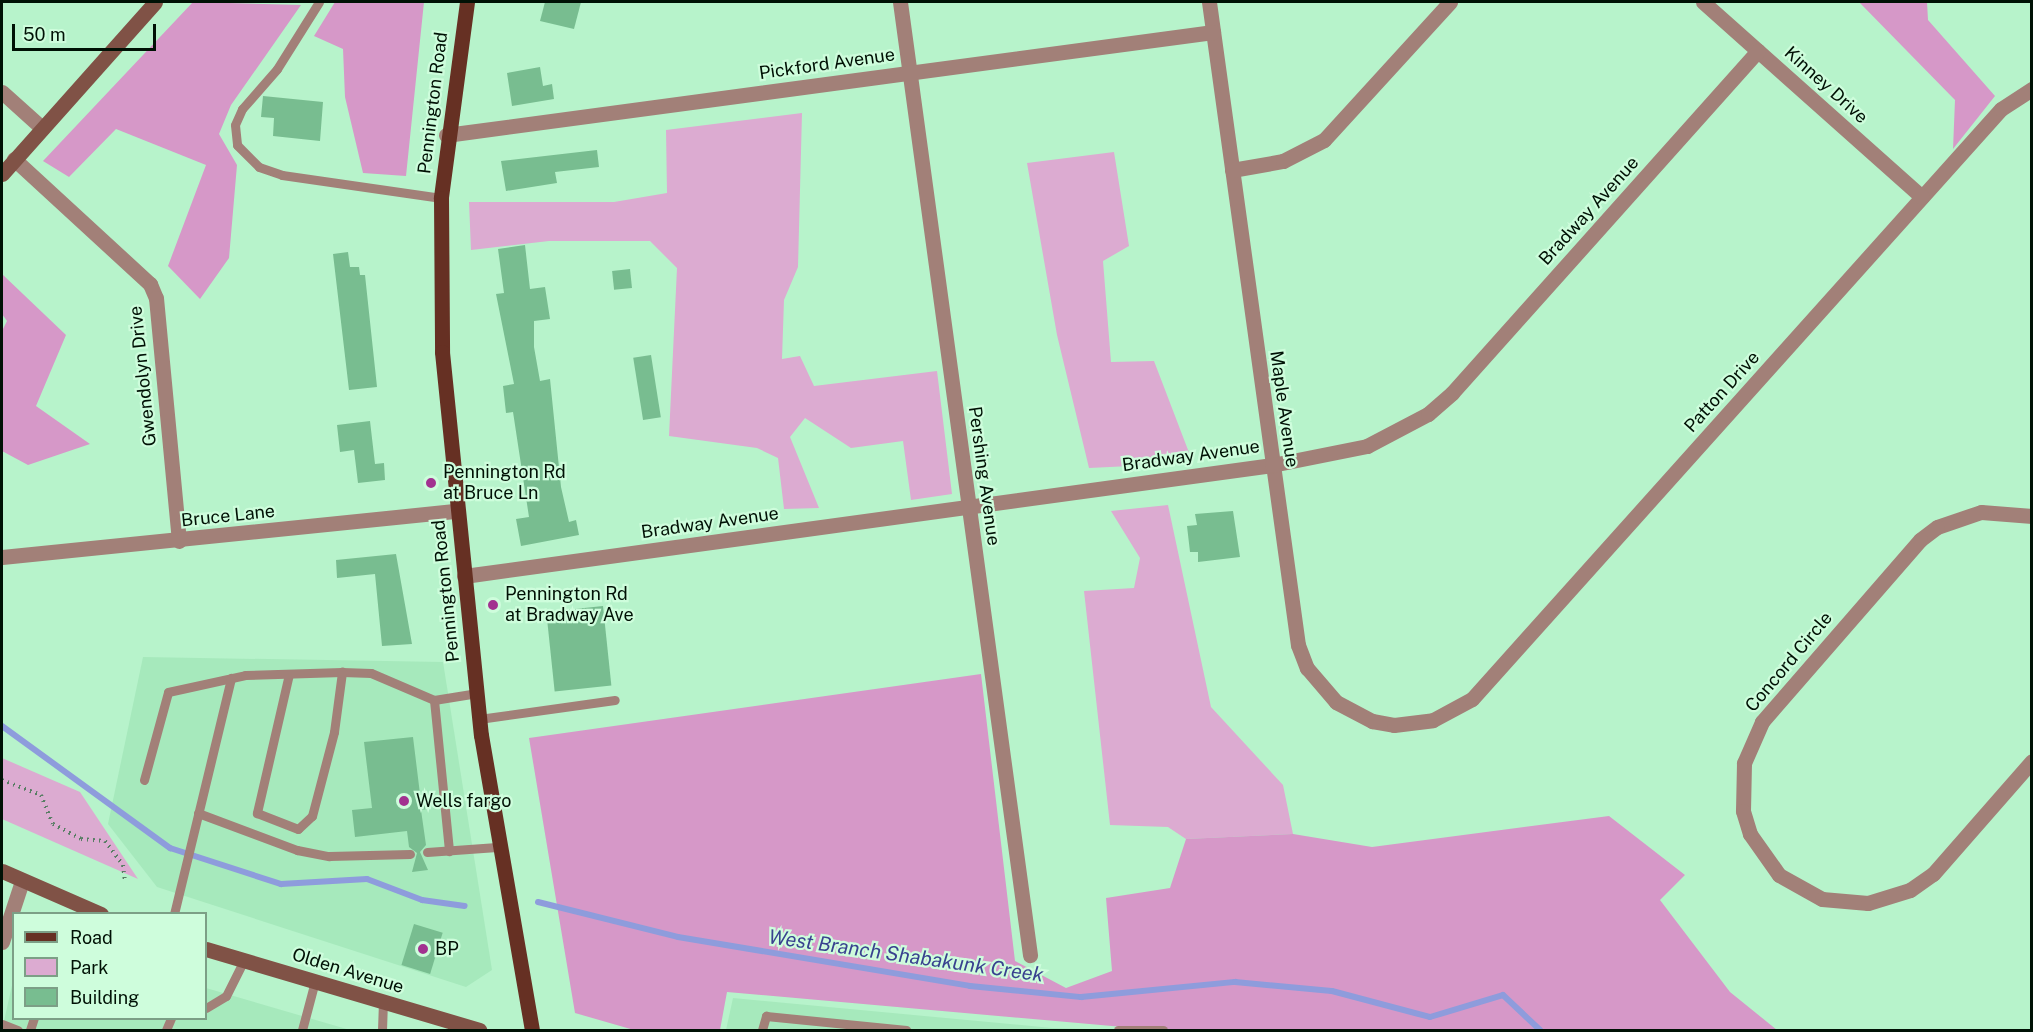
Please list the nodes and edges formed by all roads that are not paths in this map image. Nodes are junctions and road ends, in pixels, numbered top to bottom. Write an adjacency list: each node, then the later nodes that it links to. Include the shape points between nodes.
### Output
1 (155, 2): 13 (main road)
2 (319, 2): 19 (lane, via 277,69 242,109 236,125 237,145 259,167 282,176)
3 (467, 2): 14 (main road, Pennington Road)
4 (900, 2): 10 (street, Pershing Avenue)
5 (1209, 2): 8 (street, Maple Avenue)
6 (1450, 2): 16 (street, via 1324,140 1283,160)
7 (1703, 2): 9 (street, Kinney Drive)
8 (1213, 32): 10 (street, Pickford Avenue); 16 (street, Maple Avenue)
9 (1758, 51): 18 (street, Kinney Drive); 20 (street, Bradway Avenue, via 1444,400 1397,433 1367,446)
10 (909, 72): 14 (street, Pickford Avenue); 21 (street, Pershing Avenue)
11 (2031, 89): 18 (street, Patton Drive, via 2001,109)
12 (2, 92): 13 (street)
13 (42, 128): 15 (main road)
14 (446, 135): 19 (main road, Pennington Road)
15 (14, 159): 17 (main road); 24 (street, Gwendolyn Drive, via 150,284 156,298)
16 (1232, 170): 20 (street, Maple Avenue)
17 (2, 174)
18 (1922, 197): 33 (street, Patton Drive, via 1484,687)
19 (441, 198): 22 (main road, Pennington Road, via 442,352)
20 (1272, 465): 21 (street, Bradway Avenue); 33 (street, Maple Avenue, via 1298,645 1307,668 1336,702 1372,721 1413,724)
21 (968, 507): 26 (street, Bradway Avenue); 48 (street, Pershing Avenue)
22 (458, 511): 24 (street, Bruce Lane); 26 (main road, Pennington Road)
23 (2031, 516): 35 (street, Concord Circle, via 1981,512 1959,517 1920,540 1762,722 1744,763 1743,811 1750,834 1779,874 1822,899 1868,903 1910,890 1933,874)
24 (179, 541): 25 (street, Bruce Lane)
25 (2, 557)
26 (464, 576): 30 (main road, Pennington Road)
27 (342, 672): 28 (lane); 28 (lane, via 334,732 312,816 298,829 257,813); 31 (lane, via 371,672)
28 (289, 674): 29 (lane)
29 (231, 678): 36 (lane, via 168,692); 37 (lane)
30 (477, 693): 31 (lane); 34 (main road, Pennington Road)
31 (434, 700): 39 (lane)
32 (615, 700): 34 (lane)
33 (1439, 718)
34 (479, 719): 38 (main road, Pennington Road)
35 (2031, 762)
36 (144, 780)
37 (198, 813): 41 (lane, via 297,850 329,856); 45 (lane)
38 (497, 848): 39 (lane); 58 (main road, Pennington Road)
39 (449, 851): 40 (lane)
40 (426, 852)
41 (410, 854)
42 (2, 871): 43 (main road)
43 (22, 881): 44 (main road); 46 (street)
44 (96, 912)
45 (174, 912)
46 (2, 942)
47 (207, 949): 49 (main road, Olden Avenue)
48 (1030, 955)
49 (244, 960): 50 (main road, Olden Avenue); 52 (lane, via 226,996)
50 (315, 981): 51 (main road, Olden Avenue); 55 (lane)
51 (383, 1002): 56 (lane); 57 (main road, Olden Avenue)
52 (207, 1007)
53 (2, 1024): 54 (lane)
54 (18, 1030)
55 (302, 1030)
56 (382, 1030)
57 (479, 1030)
58 (532, 1030)
59 (762, 1030): 60 (lane, via 766,1016)
60 (906, 1030)
61 (1118, 1030): 62 (lane)
62 (1163, 1030)

